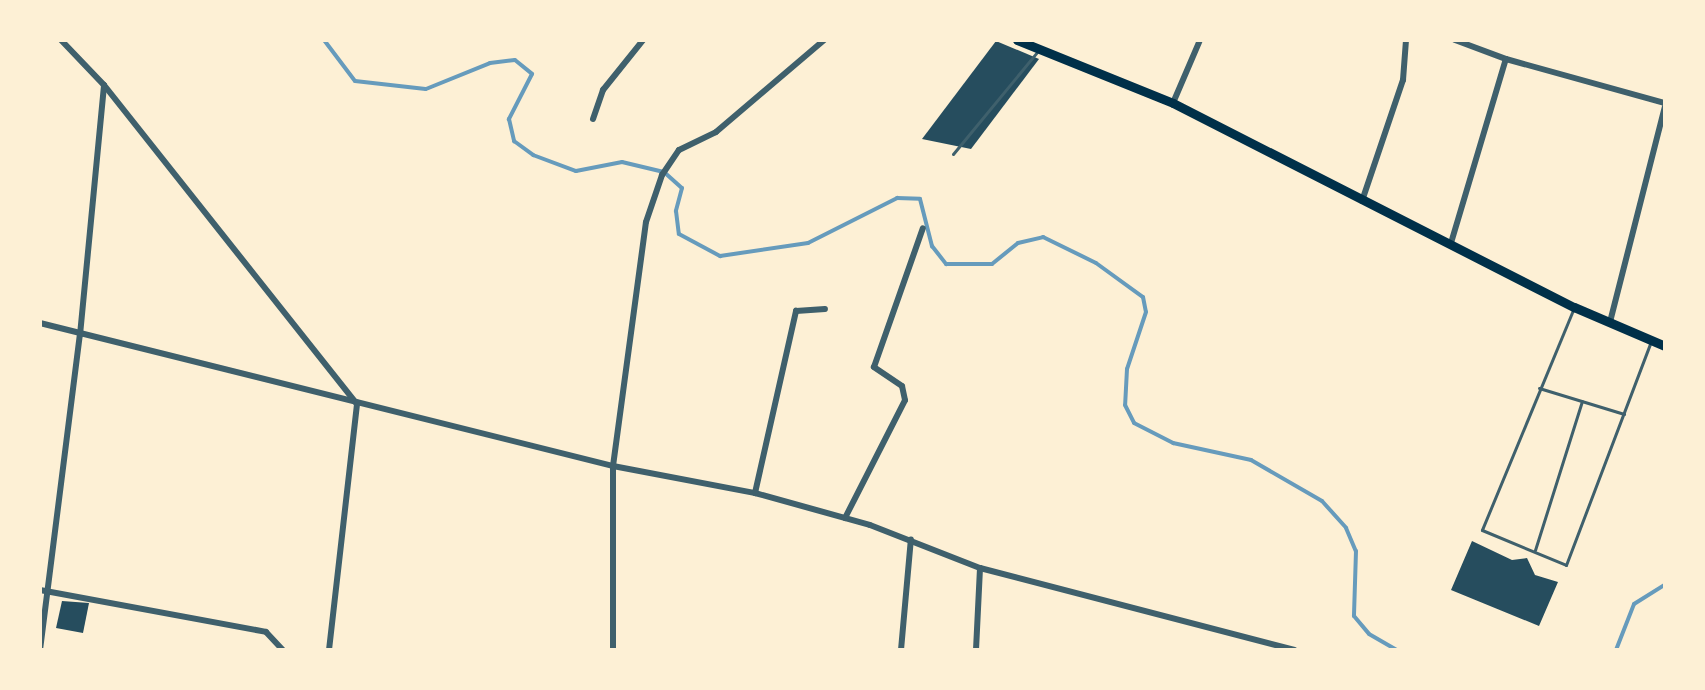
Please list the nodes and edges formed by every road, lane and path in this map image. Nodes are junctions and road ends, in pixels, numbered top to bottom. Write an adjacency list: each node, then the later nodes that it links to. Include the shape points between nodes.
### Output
1 (61, 40): 10 (street)
2 (643, 40): 13 (street, via 603,90)
3 (824, 40): 29 (street, via 716,132 679,150 664,172 646,222)
4 (1017, 40): 8 (main road)
5 (1200, 40): 11 (street)
6 (1406, 40): 15 (street, via 1403,80)
7 (1455, 40): 9 (street)
8 (1040, 49): 11 (main road); 14 (lane)
9 (1506, 59): 12 (street); 17 (street)
10 (104, 85): 22 (street); 27 (street)
11 (1173, 103): 15 (main road)
12 (1665, 105): 20 (street)
13 (593, 119)
14 (953, 154)
15 (1362, 201): 17 (main road)
16 (923, 228): 31 (street, via 874,367 902,386 905,400)
17 (1451, 243): 18 (main road)
18 (1574, 307): 20 (main road); 25 (lane)
19 (825, 309): 30 (street, via 796,311)
20 (1610, 322): 23 (main road)
21 (40, 323): 22 (street)
22 (80, 335): 27 (street); 35 (street)
23 (1652, 340): 24 (main road); 28 (lane)
24 (1665, 346)
25 (1538, 388): 26 (lane); 33 (lane, via 1482,530)
26 (1582, 401): 28 (lane); 33 (lane)
27 (357, 403): 29 (street); 38 (street)
28 (1624, 414): 33 (lane, via 1566,565)
29 (613, 466): 30 (street); 39 (street)
30 (755, 493): 31 (street)
31 (845, 518): 32 (street)
32 (911, 539): 34 (street); 40 (street)
33 (1534, 552)
34 (980, 568): 41 (street); 42 (street)
35 (43, 590): 36 (street); 37 (street, via 266,632)
36 (40, 650)
37 (283, 650)
38 (329, 650)
39 (613, 650)
40 (901, 650)
41 (976, 650)
42 (1294, 650)

